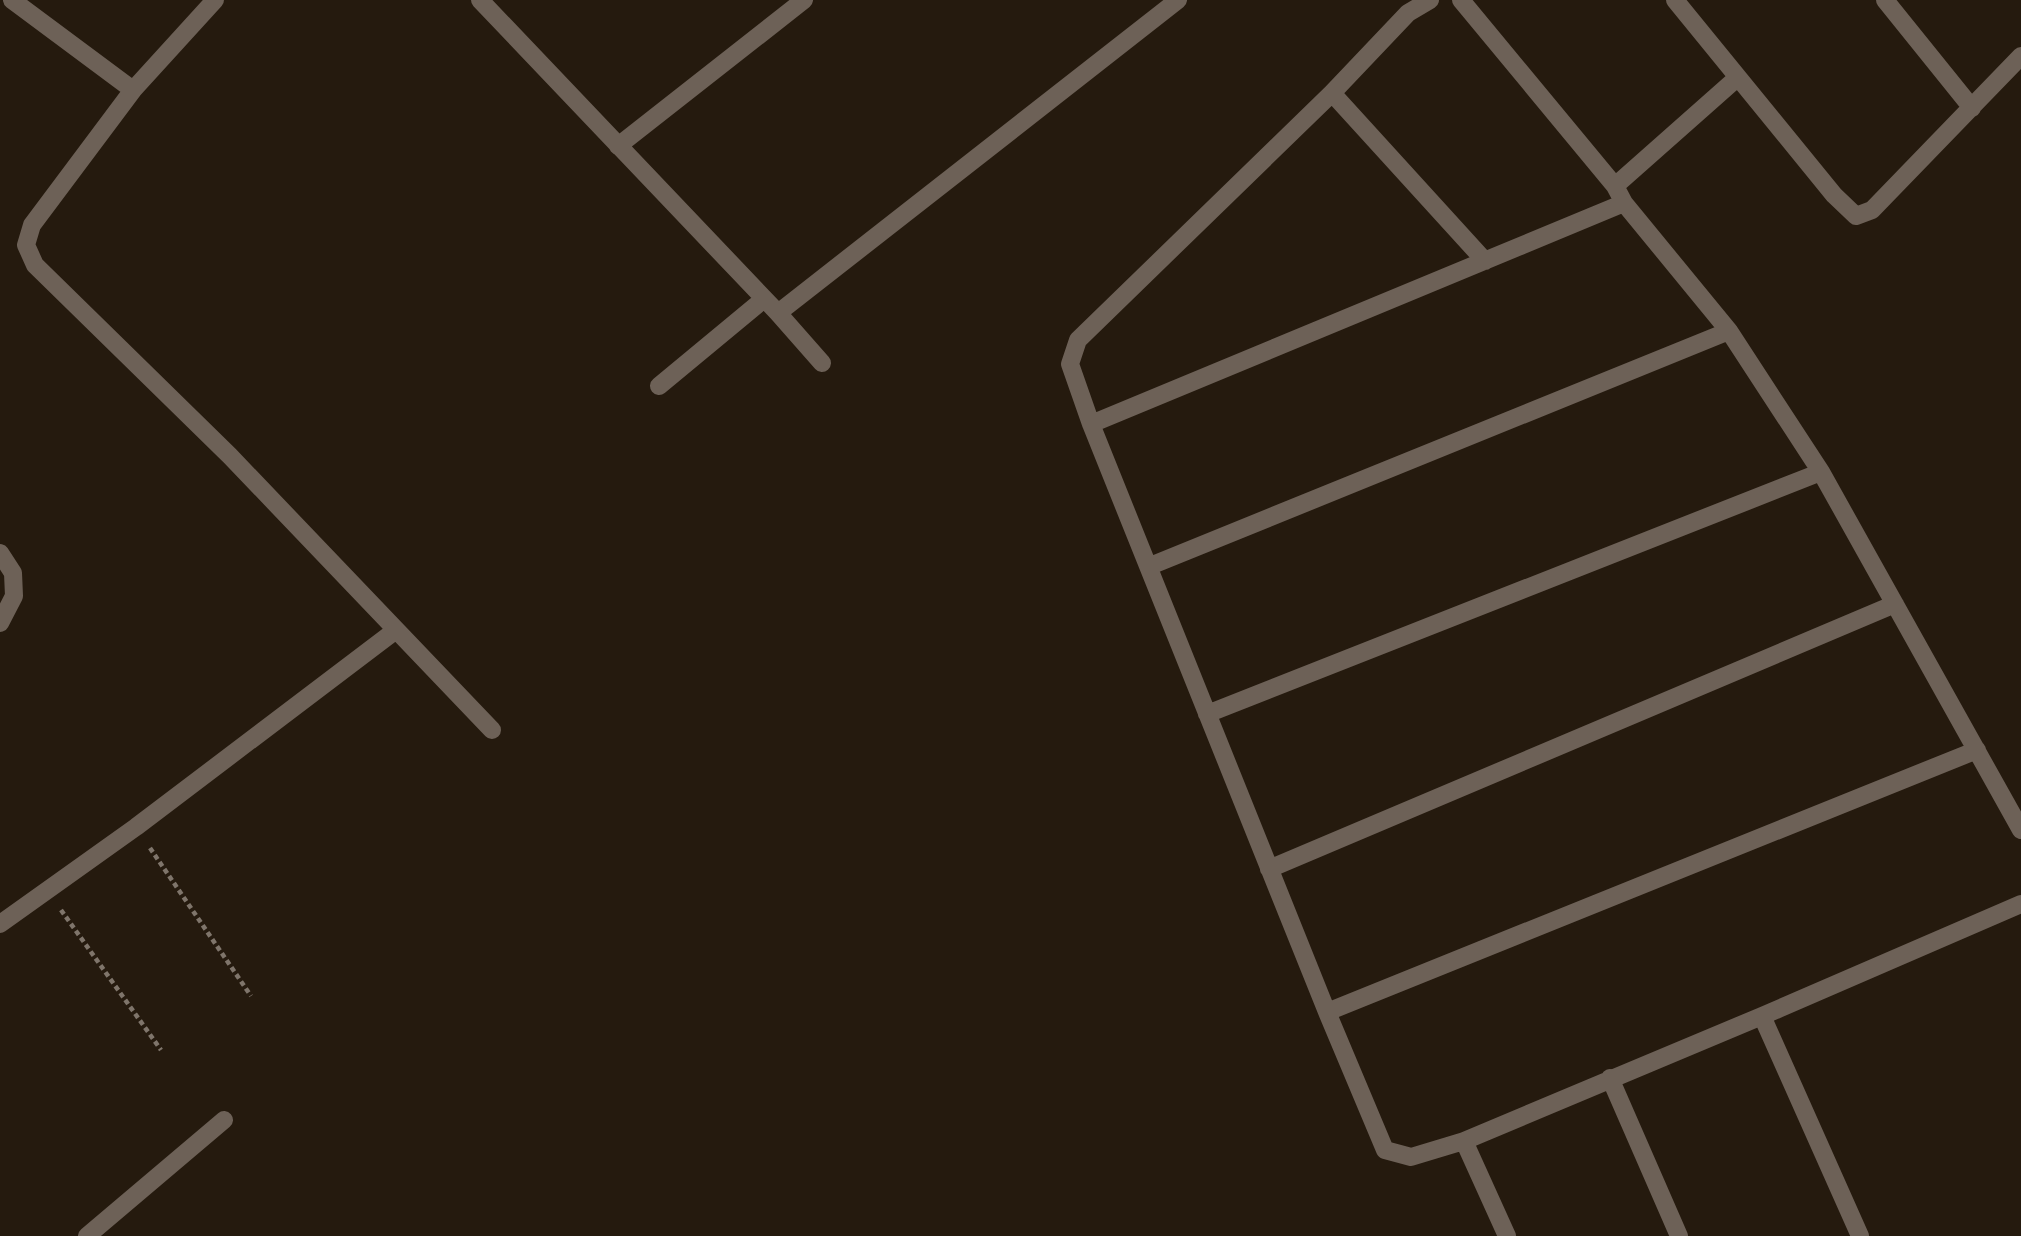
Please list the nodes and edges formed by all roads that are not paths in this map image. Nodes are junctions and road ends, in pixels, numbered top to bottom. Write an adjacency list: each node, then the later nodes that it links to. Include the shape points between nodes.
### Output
1 (12, 0): 12 (street)
2 (215, 0): 12 (street)
3 (480, 0): 15 (street)
4 (804, 0): 15 (street)
5 (1178, 0): 20 (street)
6 (1430, 0): 13 (street, via 1408,12)
7 (1461, 0): 16 (street)
8 (1675, 0): 11 (street)
9 (1885, 0): 14 (street)
10 (2021, 55): 14 (street)
11 (1737, 78): 14 (street, via 1856,216 1872,210); 16 (street)
12 (133, 90): 30 (street, via 32,225 26,245 35,265 230,456)
13 (1332, 93): 18 (street); 24 (street, via 1078,340 1070,364)
14 (1972, 108)
15 (618, 146): 19 (street)
16 (1615, 186): 17 (street)
17 (1624, 202): 18 (street); 21 (street)
18 (1485, 261): 24 (street)
19 (764, 299): 20 (street); 23 (street)
20 (778, 313): 22 (street)
21 (1729, 331): 25 (street); 27 (street)
22 (822, 363)
23 (659, 386)
24 (1091, 424): 27 (street)
25 (1821, 472): 28 (street); 31 (street)
26 (0, 553): 29 (street, via 13,573 14,596)
27 (1150, 566): 31 (street)
28 (1895, 604): 33 (street); 35 (street)
29 (0, 623)
30 (396, 630): 32 (street); 37 (street)
31 (1206, 713): 35 (street)
32 (492, 730)
33 (1977, 750): 34 (street); 38 (street)
34 (2021, 830)
35 (1269, 869): 38 (street)
36 (2021, 904): 39 (street)
37 (0, 924)
38 (1327, 1012): 42 (street, via 1385,1150 1411,1157)
39 (1762, 1016): 40 (street); 46 (street)
40 (1610, 1078): 42 (street); 45 (street)
41 (224, 1120): 43 (street)
42 (1464, 1140): 44 (street)
43 (87, 1236)
44 (1507, 1236)
45 (1679, 1236)
46 (1860, 1236)

